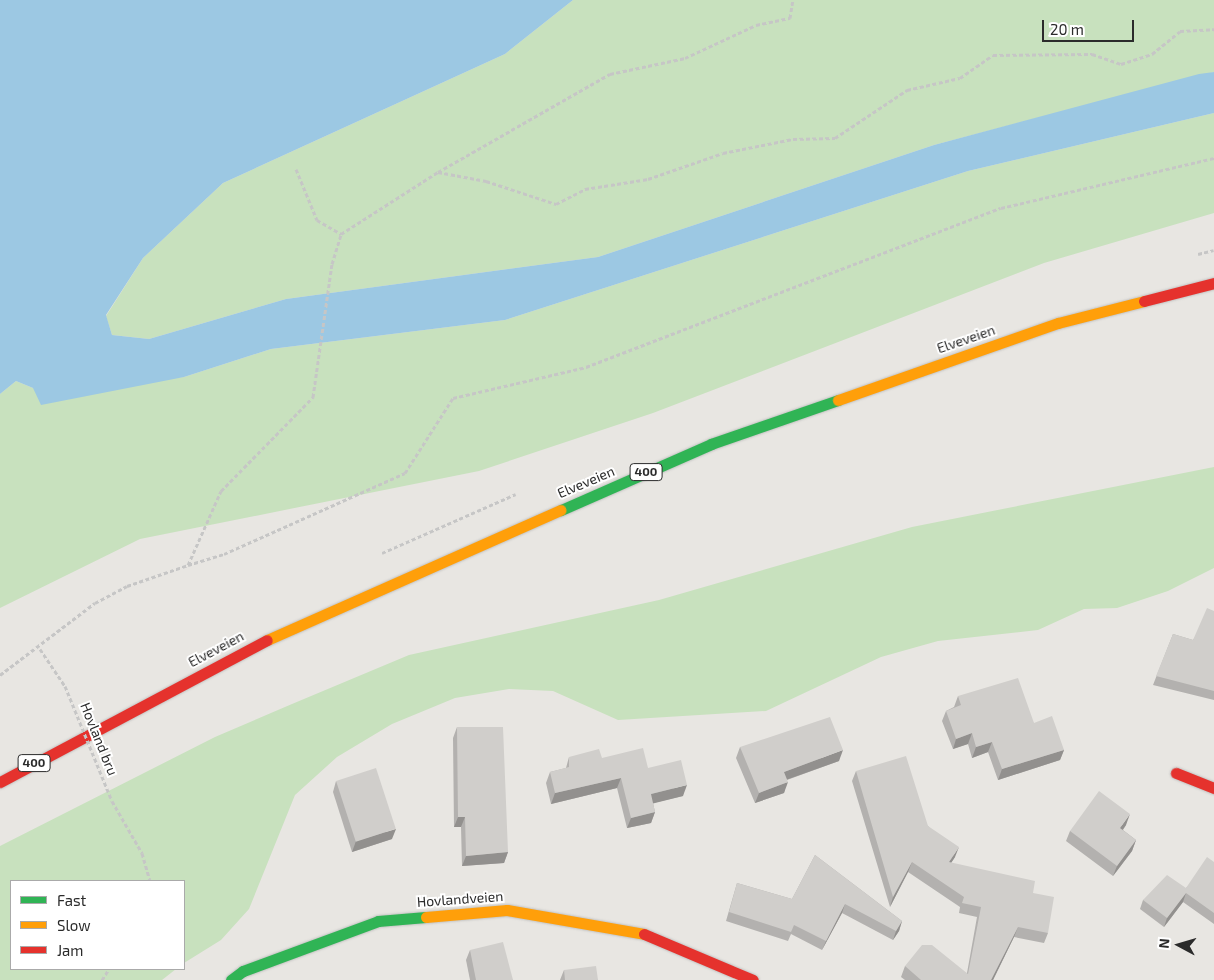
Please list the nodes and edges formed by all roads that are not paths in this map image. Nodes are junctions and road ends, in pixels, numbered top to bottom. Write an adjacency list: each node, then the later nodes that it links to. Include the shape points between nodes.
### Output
1 (1214, 283): 3 (main road, Elveveien / 400, via 1058,323 711,444 280,633)
2 (1176, 773): 4 (main road)
3 (0, 782)
4 (1214, 788)
5 (231, 980): 6 (main road, Hovlandveien, via 243,971 378,921 507,910 644,934)
6 (753, 980)

